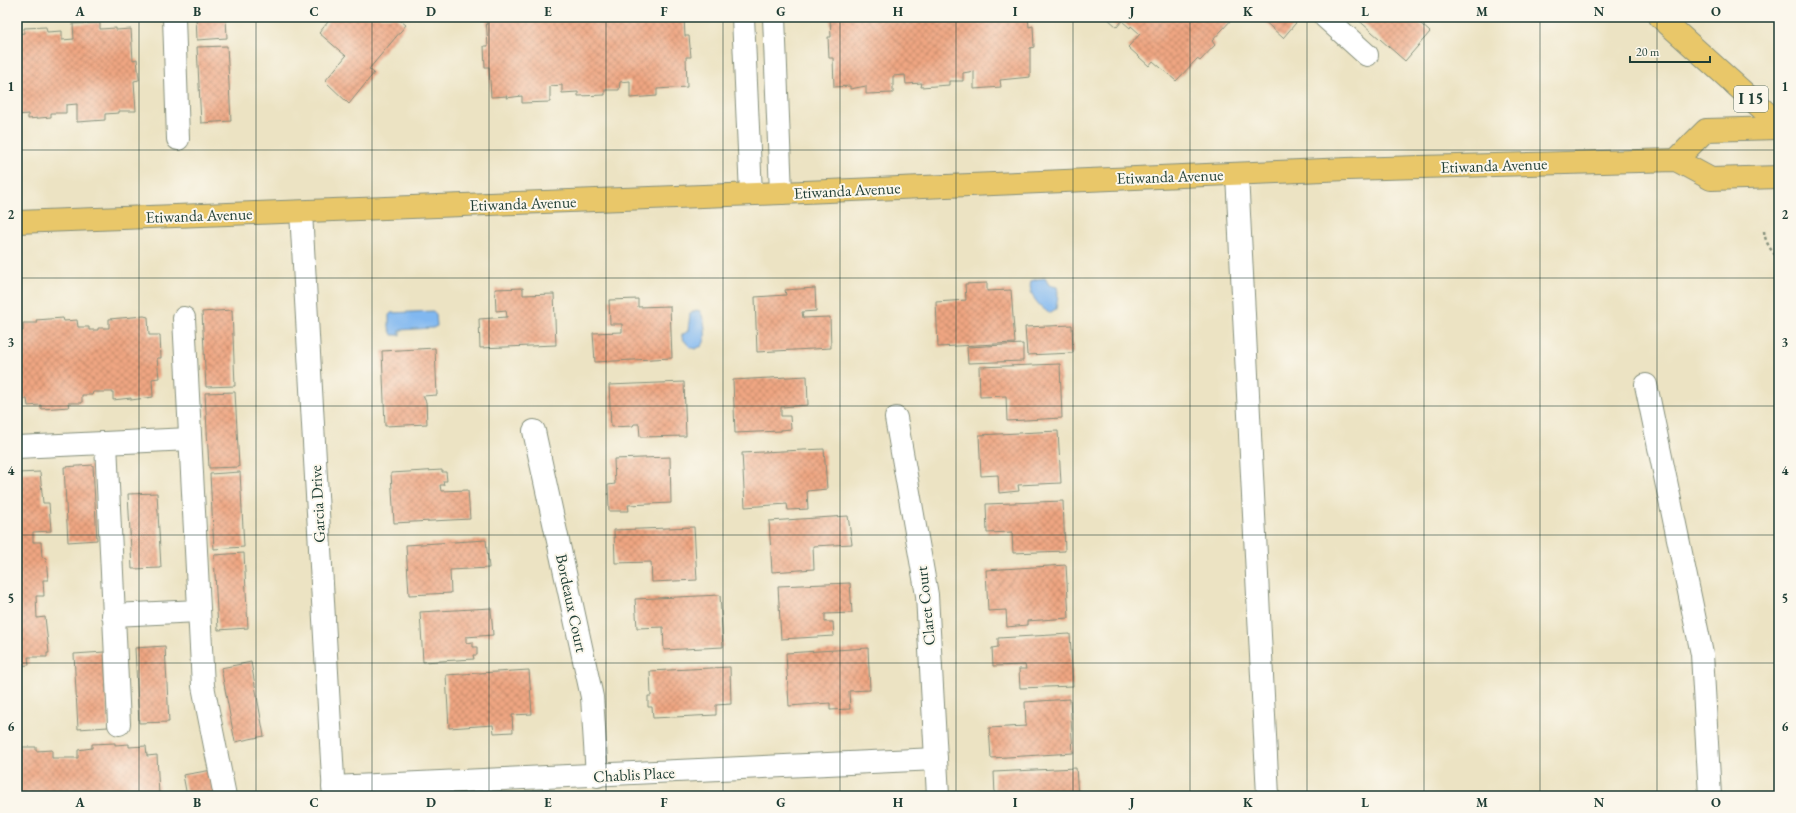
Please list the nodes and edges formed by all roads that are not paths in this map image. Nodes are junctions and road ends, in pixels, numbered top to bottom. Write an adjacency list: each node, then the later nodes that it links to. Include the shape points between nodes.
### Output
1 (174, 17): 9 (street)
2 (743, 17): 14 (street)
3 (774, 17): 13 (street)
4 (1325, 17): 6 (street)
5 (1660, 17): 7 (main road, I 15)
6 (1367, 55)
7 (1779, 124)
8 (1779, 128): 10 (main road, via 1706,130)
9 (178, 139)
10 (1676, 160): 11 (main road, Etiwanda Avenue); 12 (main road, via 1711,179)
11 (1237, 174): 13 (main road, Etiwanda Avenue); 32 (street)
12 (1779, 177)
13 (781, 193): 14 (main road, Etiwanda Avenue)
14 (751, 194): 15 (main road, Etiwanda Avenue)
15 (301, 212): 16 (main road, Etiwanda Avenue); 29 (street, Garcia Drive)
16 (17, 222)
17 (184, 318): 21 (street)
18 (1646, 384): 33 (street, via 1702,654)
19 (896, 418): 27 (street, Claret Court, via 927,595)
20 (534, 431): 28 (street, Bordeaux Court, via 592,697)
21 (190, 439): 22 (street); 24 (street)
22 (106, 443): 23 (street); 25 (street)
23 (17, 447)
24 (200, 611): 25 (street); 30 (street, via 203,686)
25 (113, 615): 26 (street)
26 (119, 724)
27 (936, 759): 28 (street, Chablis Place); 31 (street, Claret Court)
28 (597, 776): 29 (street, Chablis Place)
29 (333, 791)
30 (225, 796)
31 (938, 796)
32 (1268, 796)
33 (1710, 796)

